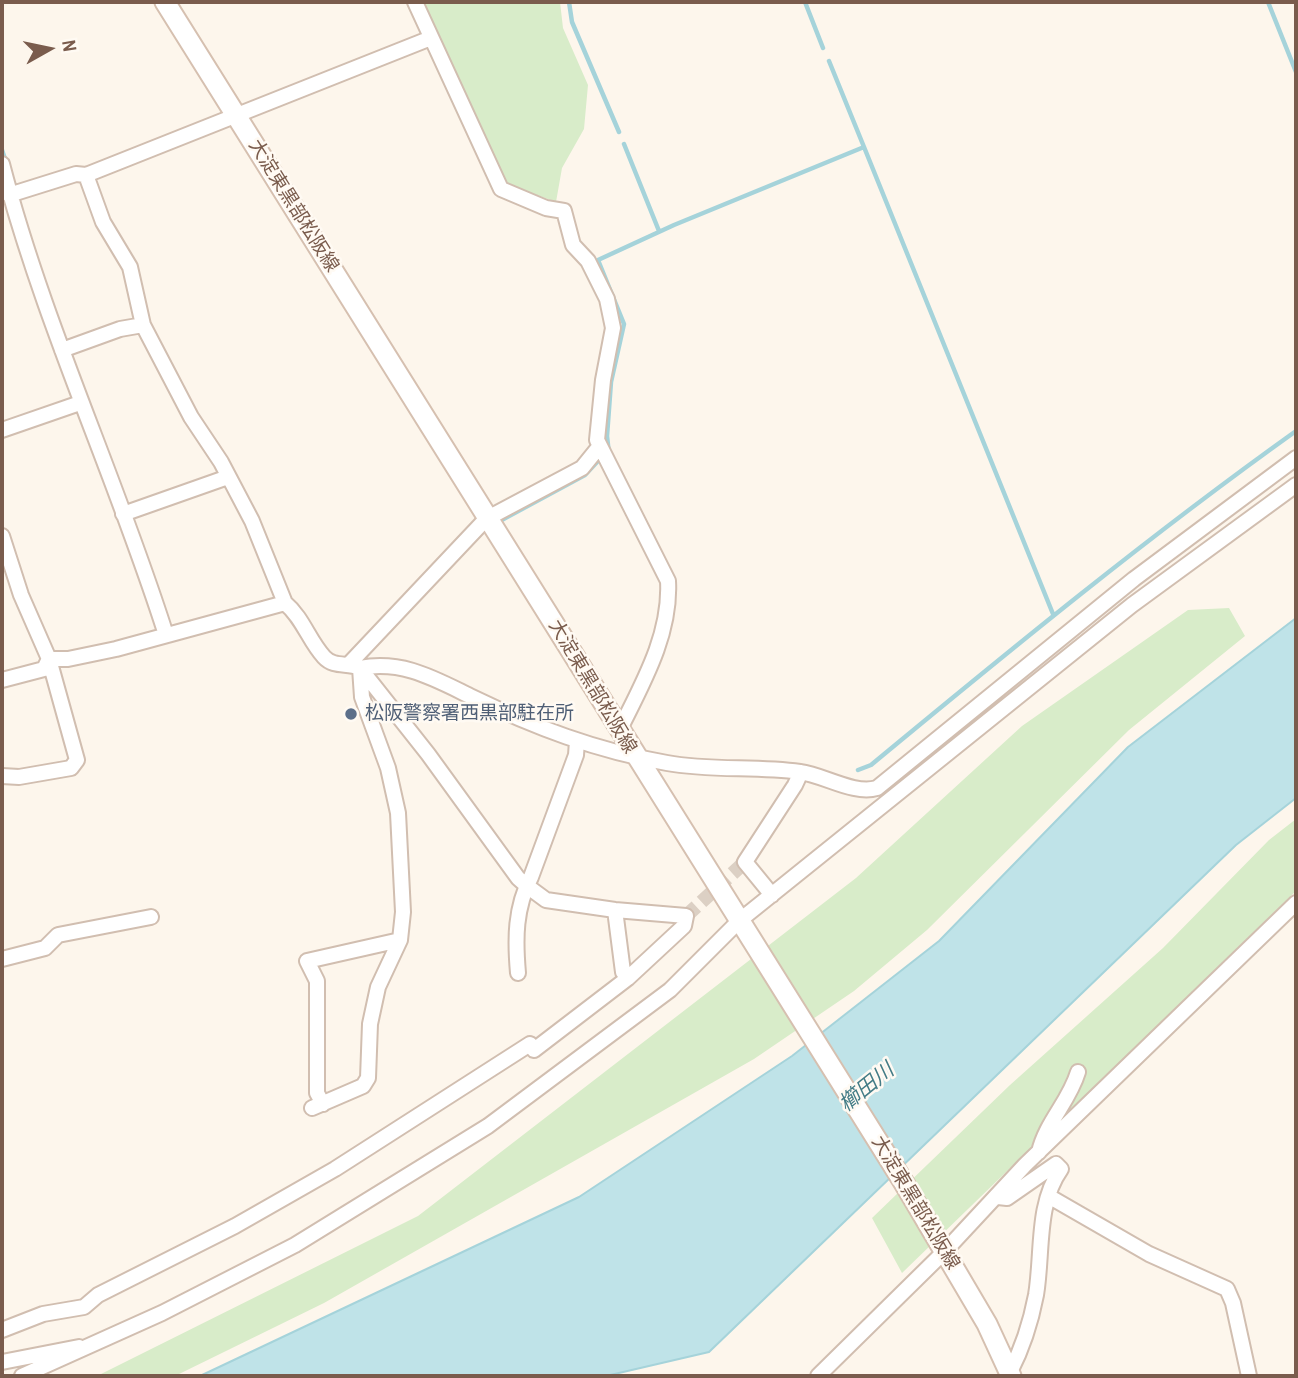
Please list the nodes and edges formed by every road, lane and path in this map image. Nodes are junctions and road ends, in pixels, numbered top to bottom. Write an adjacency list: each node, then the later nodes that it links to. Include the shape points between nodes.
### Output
1 (165, 2): 4 (main road, 大淀東黒部松阪線)
2 (415, 2): 3 (street)
3 (431, 38): 4 (street); 12 (street, via 501,189 564,211 573,245 588,261 607,299 613,328 603,380)
4 (238, 117): 6 (street); 17 (main road, 大淀東黒部松阪線)
5 (2, 164): 7 (street)
6 (86, 175): 7 (street); 8 (street, via 103,222 130,267)
7 (8, 191): 9 (street)
8 (144, 325): 9 (street); 14 (street)
9 (62, 350): 10 (street)
10 (80, 402): 11 (street); 16 (street)
11 (2, 430)
12 (599, 447): 17 (street, via 582,468); 24 (street, via 668,581 664,629)
13 (1296, 458): 27 (street, via 1134,579 877,788 866,791)
14 (228, 477): 16 (street); 19 (street, via 252,521)
15 (1296, 485): 30 (street, via 1132,605)
16 (123, 514): 20 (street)
17 (489, 523): 22 (street); 24 (main road, 大淀東黒部松阪線)
18 (2, 540): 21 (street)
19 (285, 603): 20 (street); 22 (street, via 296,611 324,658 335,665)
20 (166, 635): 21 (street, via 68,660)
21 (49, 659): 23 (street, via 44,668); 28 (street, via 77,760 71,768)
22 (355, 666): 25 (street, via 411,668 517,719); 29 (street); 35 (street, via 398,813)
23 (2, 680)
24 (621, 727): 26 (main road, 大淀東黒部松阪線)
25 (577, 741): 26 (street); 29 (street, via 576,755)
26 (634, 755): 27 (street, via 668,764); 34 (main road, 大淀東黒部松阪線)
27 (801, 772): 30 (street, via 745,862)
28 (2, 776)
29 (527, 886): 32 (street, via 545,900); 37 (street, via 521,896 515,940)
30 (772, 895): 34 (street)
31 (1296, 903): 40 (street)
32 (615, 910): 38 (street, via 623,972); 38 (street, via 686,916 684,926)
33 (151, 917): 36 (street, via 58,935 45,948)
34 (742, 925): 43 (main road, 大淀東黒部松阪線); 45 (street, via 670,990 488,1126 295,1245)
35 (400, 940): 35 (street, via 378,987 370,1024 368,1078 363,1086 318,1106 317,981 307,961)
36 (2, 959)
37 (518, 973)
38 (628, 978): 44 (street, via 534,1050 530,1044 428,1112 235,1226 98,1295 84,1307 43,1314)
39 (1078, 1072): 40 (street, via 1073,1088 1043,1134)
40 (1039, 1152): 41 (street)
41 (998, 1197): 42 (street, via 1007,1198 1056,1164 1061,1169); 43 (street)
42 (1050, 1197): 47 (street, via 1045,1202 1036,1296); 50 (street, via 1149,1254 1227,1289)
43 (942, 1246): 47 (main road, 大淀東黒部松阪線); 49 (street)
44 (2, 1330)
45 (92, 1346): 46 (street); 48 (street)
46 (2, 1362)
47 (1011, 1374)
48 (22, 1376)
49 (818, 1376)
50 (1249, 1376)

